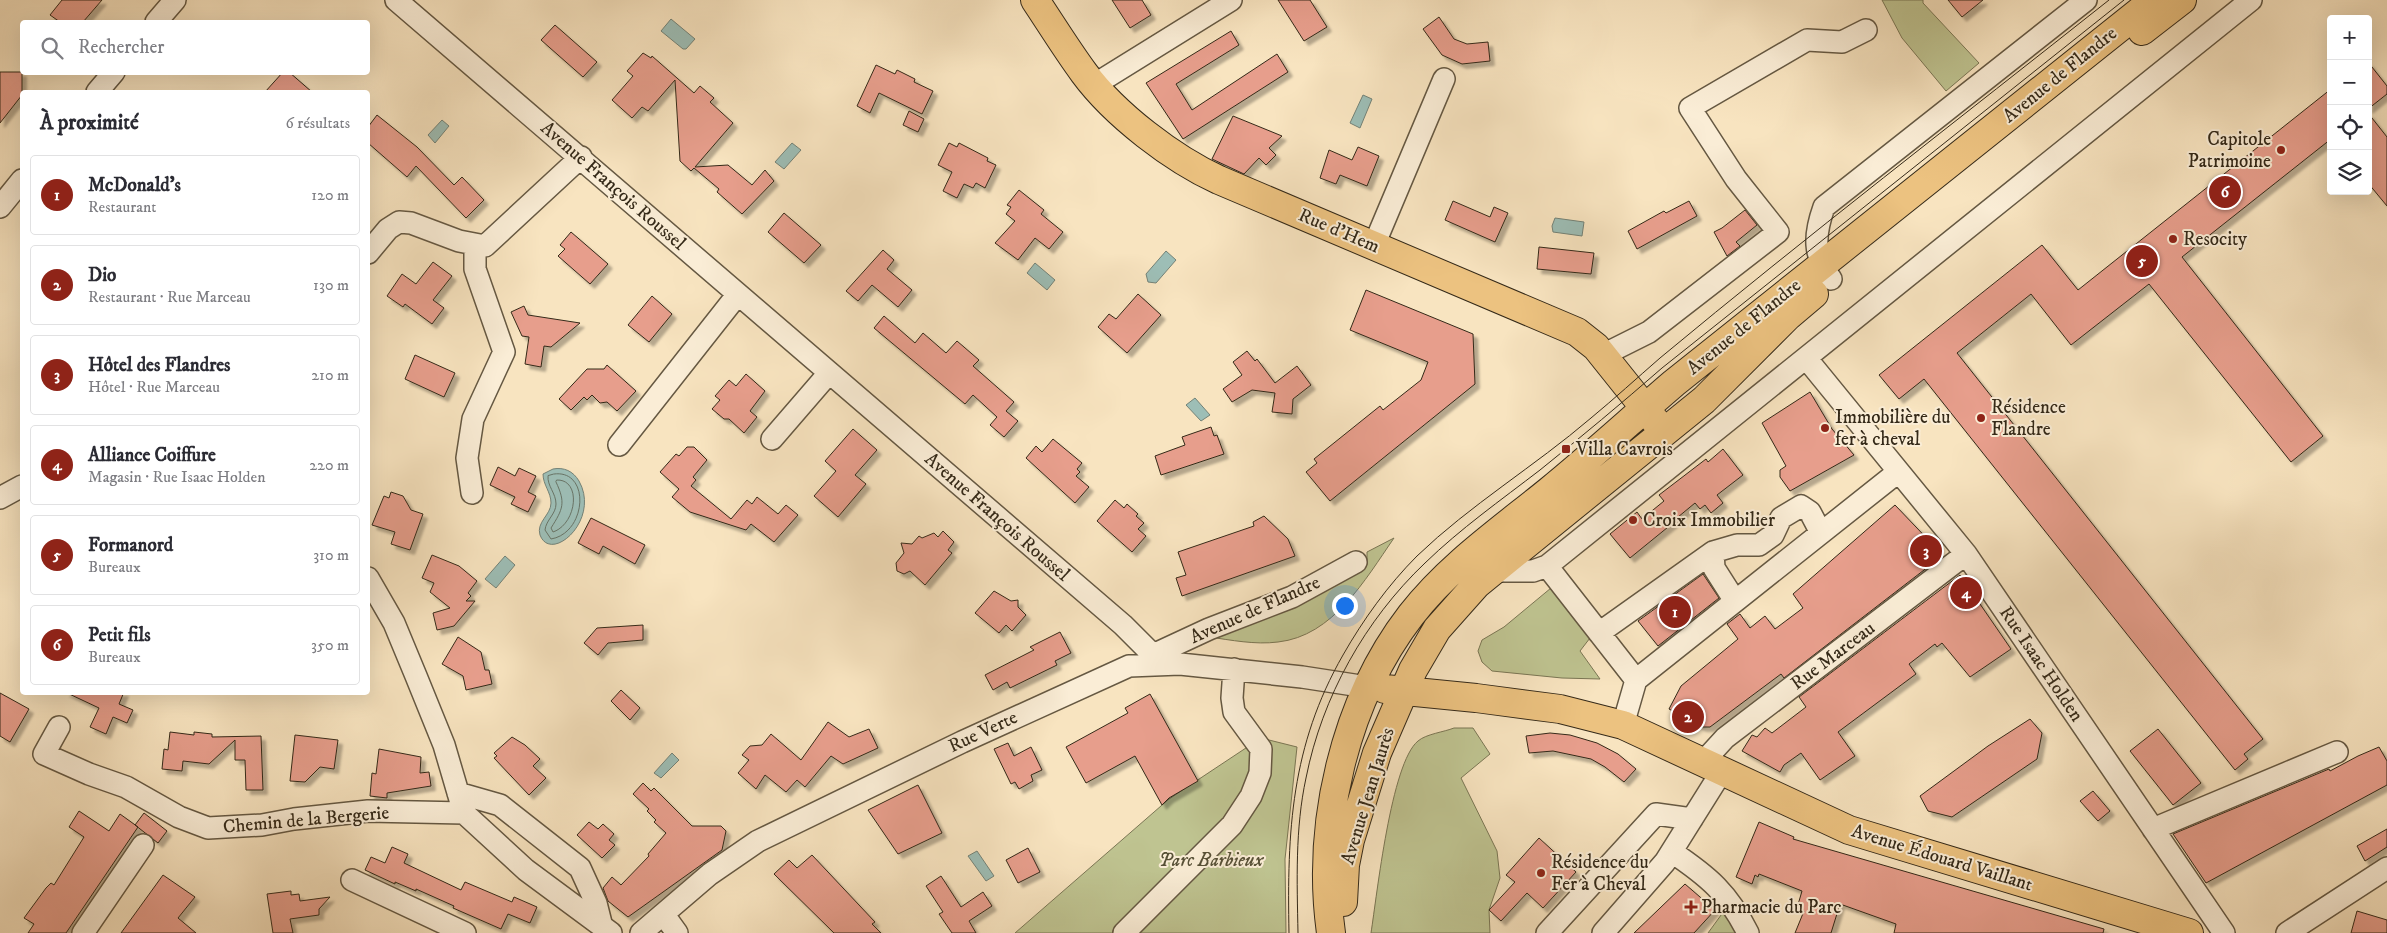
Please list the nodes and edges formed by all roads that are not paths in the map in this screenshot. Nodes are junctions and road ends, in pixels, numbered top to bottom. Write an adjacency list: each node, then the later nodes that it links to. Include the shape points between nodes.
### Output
1 (175, 0): 9 (street)
2 (396, 0): 15 (street, Avenue François Roussel)
3 (1035, 0): 13 (main road, Rue d'Hem)
4 (1231, 0): 13 (street)
5 (2086, 0): 21 (street, via 1824,206 1817,244)
6 (2154, 0): 21 (main road, Avenue de Flandre)
7 (2182, 0): 21 (main road, Avenue de Flandre)
8 (2251, 0): 24 (street)
9 (158, 20)
10 (1866, 30): 23 (street, via 1842,42 1808,40 1690,108 1736,179 1778,232 1649,332)
11 (111, 75): 14 (street)
12 (1444, 79): 19 (street)
13 (1094, 85): 19 (main road, Rue d'Hem, via 1134,123 1203,173)
14 (99, 90)
15 (581, 157): 18 (street, via 485,246); 22 (street, Avenue François Roussel)
16 (20, 182): 17 (street)
17 (0, 207)
18 (476, 245): 20 (street, via 399,222 388,229); 32 (street, via 475,269 504,352 473,419 467,458)
19 (1374, 245): 23 (main road, Rue d'Hem, via 1569,328 1590,341)
20 (370, 251)
21 (1826, 272): 26 (main road, Avenue de Flandre, via 1674,382); 27 (main road, Avenue de Flandre, via 1788,316 1704,400)
22 (738, 294): 25 (street, Avenue François Roussel); 29 (street)
23 (1603, 355): 26 (main road, Rue d'Hem)
24 (1806, 358): 30 (street, Rue Isaac Holden); 39 (street)
25 (829, 373): 28 (street); 44 (street, Avenue François Roussel, via 1122,625)
26 (1646, 408): 27 (main road, Rue d'Hem); 35 (main road, Avenue de Flandre)
27 (1665, 432): 40 (main road, Avenue de Flandre)
28 (772, 439)
29 (619, 445)
30 (1898, 472): 34 (street); 37 (street, Rue Isaac Holden)
31 (20, 487): 33 (street)
32 (472, 493)
33 (0, 498)
34 (1821, 533): 36 (street, via 1810,512 1801,506 1781,518 1773,535 1759,545 1737,545); 42 (street)
35 (1474, 551): 40 (main road); 47 (main road, Avenue de Flandre, via 1411,615 1377,666)
36 (1713, 552): 42 (street, via 1714,568); 43 (street)
37 (1966, 554): 52 (street, Rue Marceau, via 1725,738); 55 (street, Rue Isaac Holden)
38 (1356, 562): 44 (street, Avenue de Flandre, via 1292,597 1209,629)
39 (1547, 566): 40 (street, via 1533,571); 43 (street)
40 (1492, 571): 48 (main road, Avenue de Flandre, via 1437,629)
41 (370, 581): 53 (street, via 394,623 444,745)
42 (1735, 601): 46 (street)
43 (1599, 634): 46 (street)
44 (1158, 660): 45 (street, Rue Verte); 60 (street, Rue Verte, via 1107,675 792,823 719,867)
45 (1234, 669): 47 (street, Rue Verte); 66 (street, via 1234,712 1261,749 1262,764 1251,796 1232,825)
46 (1636, 680): 49 (street)
47 (1368, 687): 48 (main road, Avenue Édouard Vaillant); 67 (main road, Avenue Jean Jaurès, via 1351,733 1330,812 1326,891)
48 (1403, 692): 49 (main road, Avenue Édouard Vaillant, via 1560,709); 68 (main road, Avenue Jean Jaurès, via 1377,754 1350,840 1344,872)
49 (1623, 725): 52 (main road, Avenue Édouard Vaillant)
50 (59, 727): 53 (street, Chemin de la Bergerie, via 44,754 126,787 179,817 208,828)
51 (2337, 752): 55 (street)
52 (1712, 767): 54 (street, Rue Marceau); 72 (main road, Avenue Édouard Vaillant, via 1868,837)
53 (461, 803): 61 (street, Chemin de la Bergerie, via 526,870); 61 (street, Chemin de la Bergerie, via 500,805 580,868)
54 (1692, 819): 57 (street, Rue Marceau); 69 (street, via 1656,814)
55 (2153, 829): 73 (street, Rue Isaac Holden)
56 (143, 845): 62 (street)
57 (1672, 852): 70 (street, Rue Marceau); 71 (street, via 1719,888 1735,907)
58 (2387, 868): 74 (street)
59 (352, 880): 63 (street)
60 (664, 915): 64 (street, Rue Verte); 65 (street)
61 (607, 930)
62 (83, 933)
63 (465, 933)
64 (641, 933)
65 (678, 933)
66 (1124, 933)
67 (1331, 933)
68 (1340, 933)
69 (1547, 933)
70 (1603, 933)
71 (1748, 933)
72 (2189, 933)
73 (2224, 933)
74 (2287, 933)

